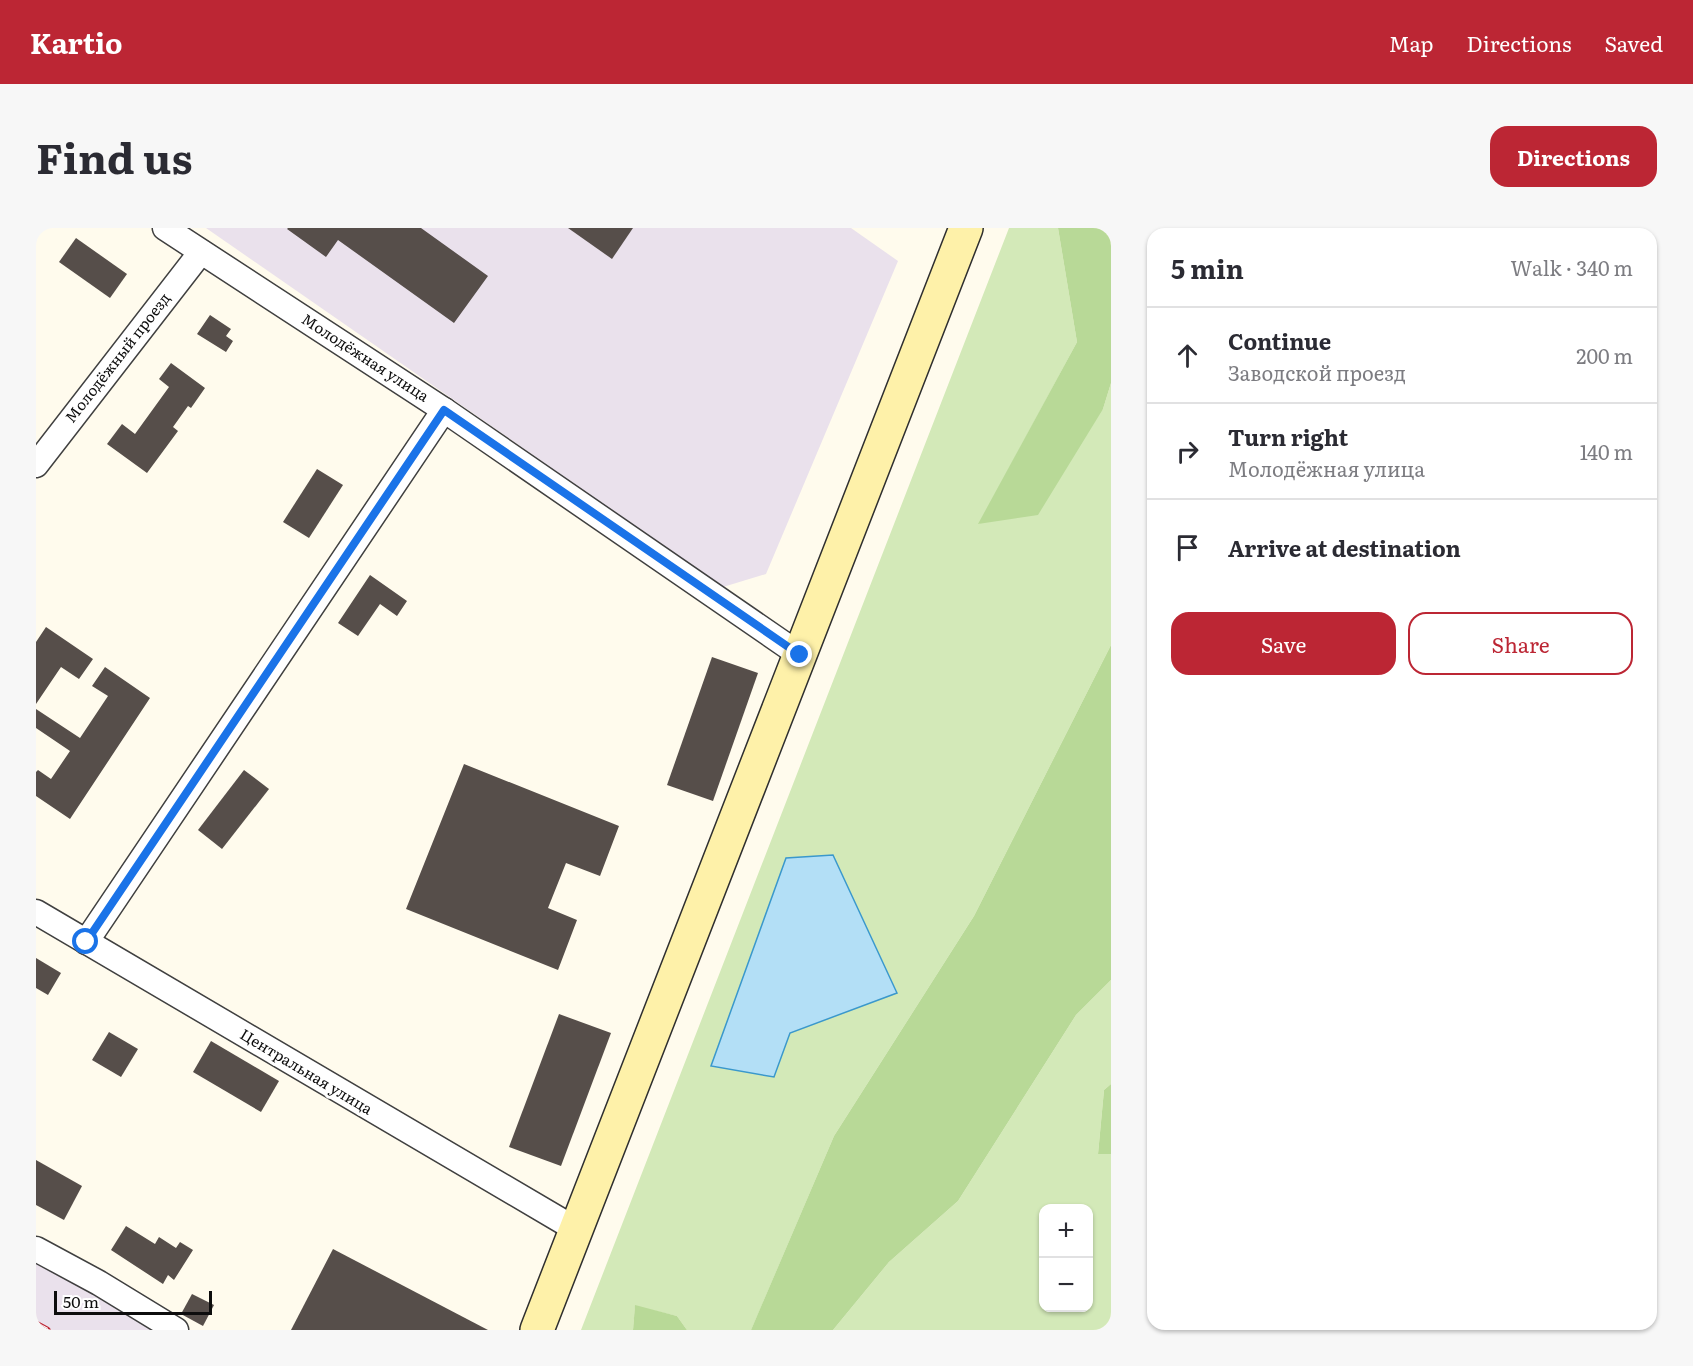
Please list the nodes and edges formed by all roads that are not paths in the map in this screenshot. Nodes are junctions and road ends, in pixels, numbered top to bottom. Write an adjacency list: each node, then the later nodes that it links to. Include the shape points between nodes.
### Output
1 (165, 228): 3 (street, Молодёжная улица)
2 (966, 228): 6 (main road)
3 (201, 252): 4 (street, Молодёжная улица); 5 (street, Молодёжный проезд)
4 (444, 410): 6 (street, Молодёжная улица); 8 (street)
5 (36, 465)
6 (800, 655): 9 (main road)
7 (36, 912): 8 (street, Центральная улица)
8 (86, 942): 9 (street, Центральная улица)
9 (577, 1230): 12 (main road)
10 (36, 1249): 11 (street)
11 (176, 1330)
12 (537, 1330)

